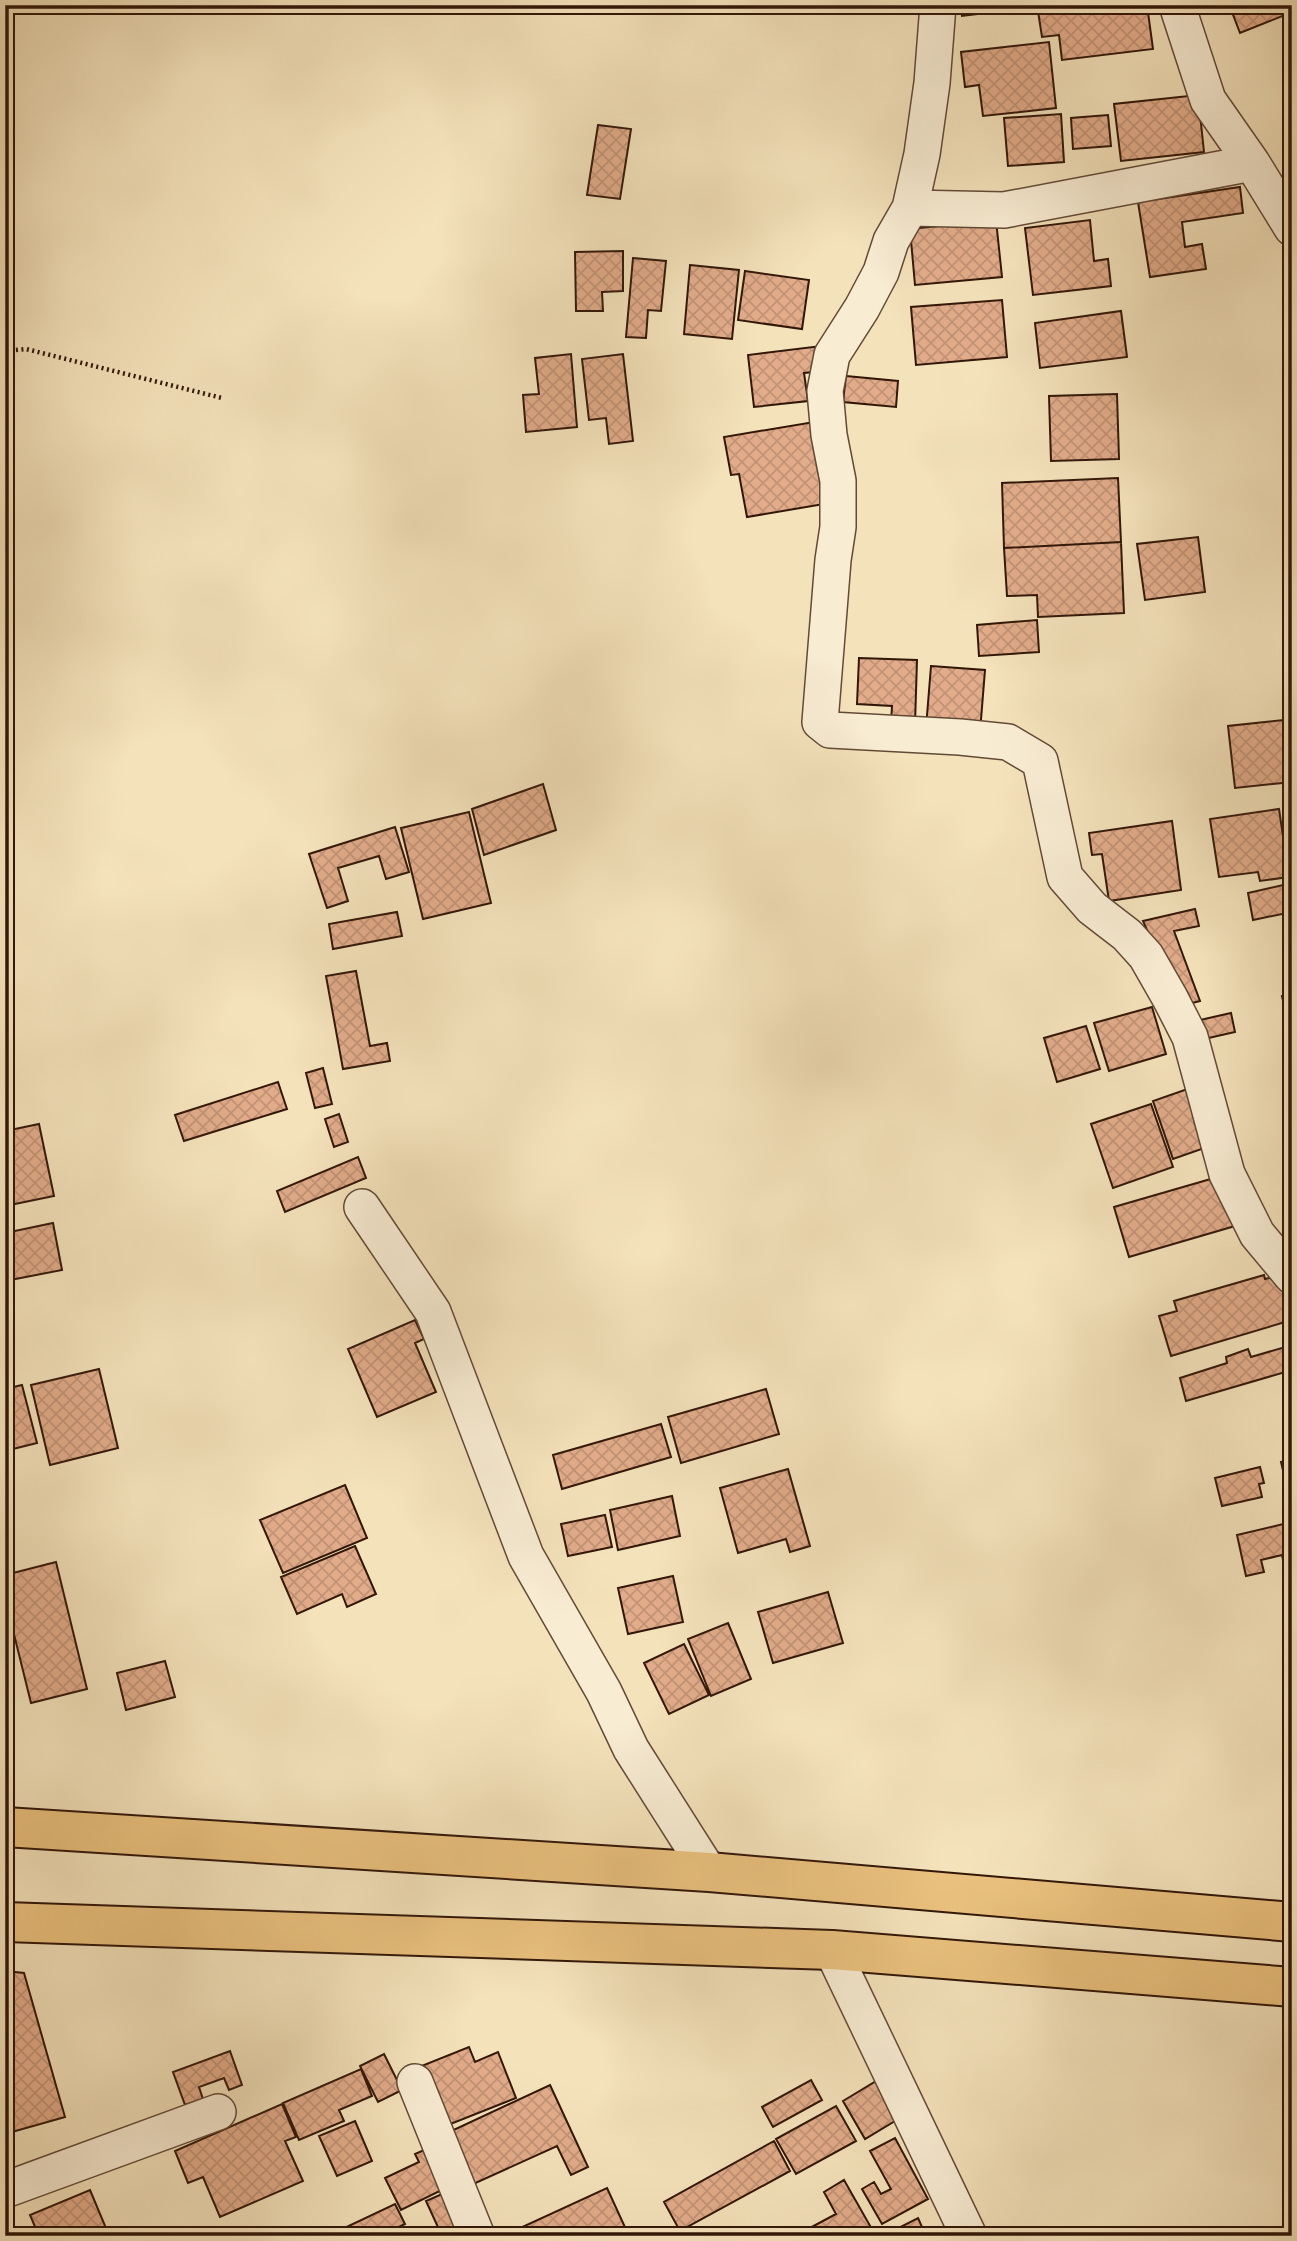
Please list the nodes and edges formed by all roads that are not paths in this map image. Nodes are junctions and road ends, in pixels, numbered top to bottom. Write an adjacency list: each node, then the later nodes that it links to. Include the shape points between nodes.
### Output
1 (937, 5): 4 (street, via 931,95)
2 (1177, 5): 3 (street, via 1208,100)
3 (1252, 163): 4 (street, via 1004,210); 5 (street)
4 (910, 208): 7 (street, via 862,309 832,355 825,391 838,481 838,527 820,722 830,730 1008,742 1040,761 1065,877 1146,956 1170,998 1189,1037 1227,1174 1257,1234)
5 (1292, 228)
6 (362, 1207): 9 (street, via 433,1312 526,1556 604,1692 631,1749)
7 (1292, 1276)
8 (5, 1827): 9 (main road)
9 (709, 1872): 11 (main road)
10 (5, 1922): 12 (main road)
11 (1292, 1922)
12 (832, 1950): 13 (main road); 18 (street)
13 (1292, 1987)
14 (415, 2082): 17 (street)
15 (218, 2112): 16 (street)
16 (5, 2190)
17 (477, 2236)
18 (969, 2236)

